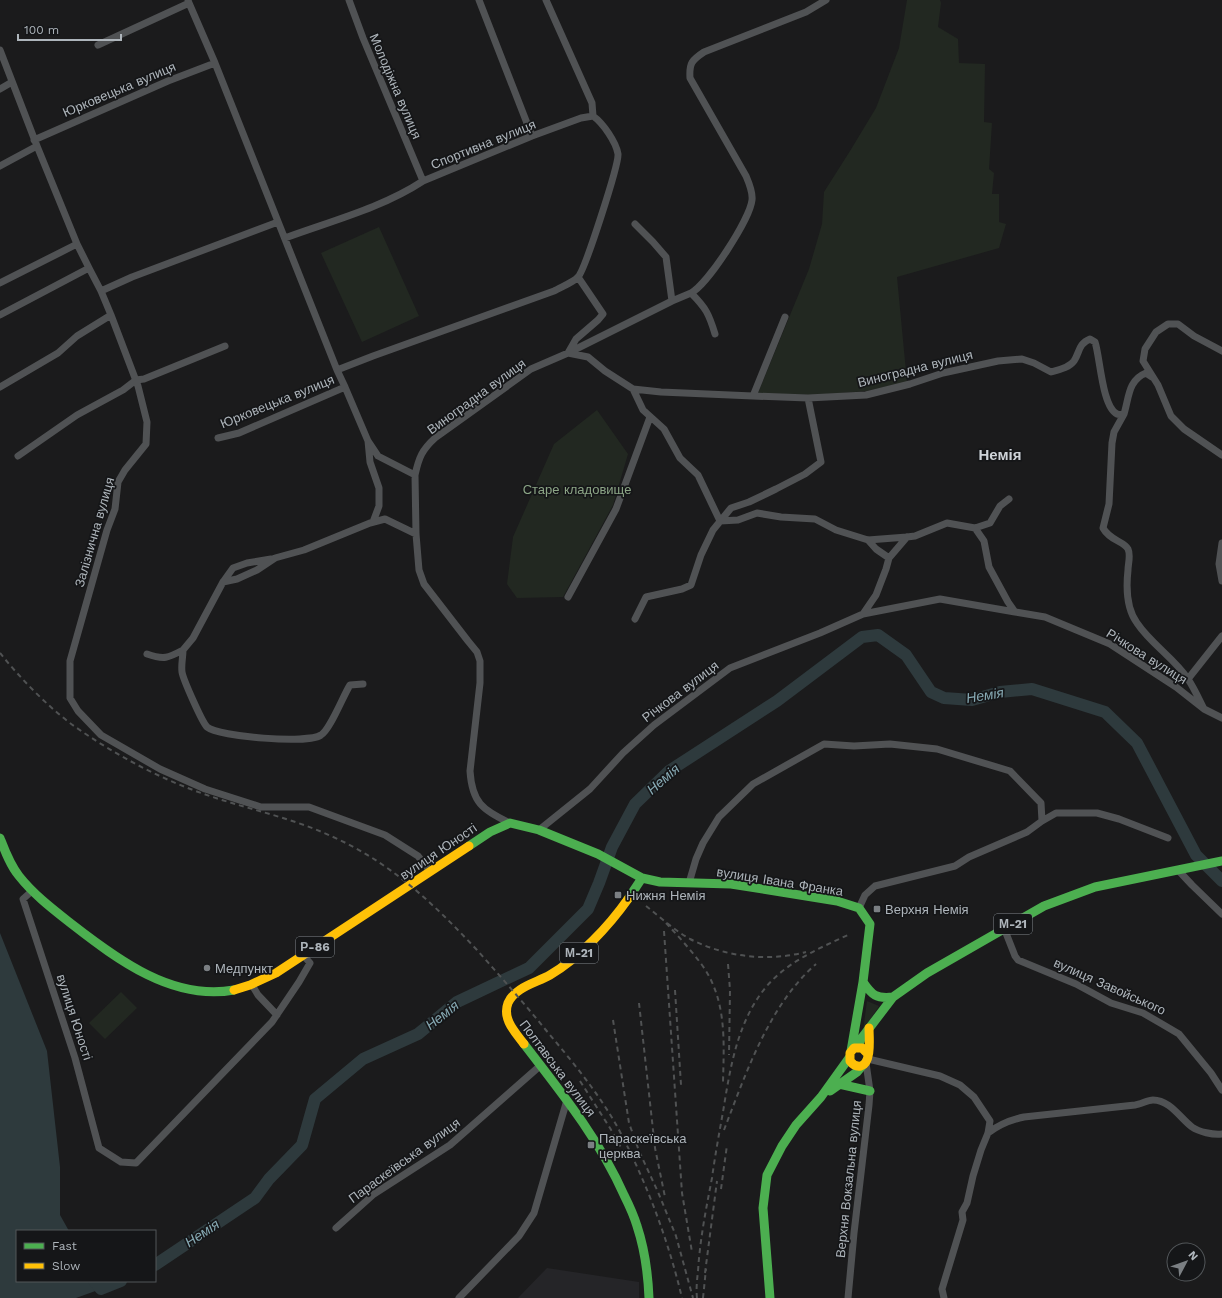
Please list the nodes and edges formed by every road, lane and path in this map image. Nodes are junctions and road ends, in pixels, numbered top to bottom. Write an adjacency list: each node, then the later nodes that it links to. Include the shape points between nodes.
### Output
1 (349, 0): 15 (street, Молодіжна вулиця)
2 (479, 0): 12 (street)
3 (546, 0): 11 (street, via 592,103)
4 (826, 0): 24 (street, via 806,12 704,52 692,61 689,68 690,78 746,176 752,198 749,212 715,269)
5 (188, 1): 6 (street, Юрковецька вулиця); 8 (street, Юрковецька вулиця)
6 (98, 45)
7 (0, 50): 9 (street, Залізнична вулиця)
8 (215, 63): 13 (street, Юрковецька вулиця, via 168,80); 16 (street, Юрковецька вулиця)
9 (12, 82): 10 (street); 13 (street, Залізнична вулиця)
10 (0, 88)
11 (593, 116): 12 (street, Спортивна вулиця); 21 (street, via 612,138 618,154 585,265)
12 (532, 136): 15 (street, Спортивна вулиця)
13 (36, 143): 14 (street); 19 (street, Залізнична вулиця)
14 (0, 166)
15 (423, 181): 18 (street, Спортивна вулиця, via 386,202)
16 (278, 222): 18 (street, Юрковецька вулиця); 23 (street, via 132,276)
17 (635, 224): 25 (street, via 666,257)
18 (285, 238): 33 (street, Юрковецька вулиця)
19 (77, 244): 20 (street, Залізнична вулиця); 22 (street)
20 (89, 268): 23 (street, Залізнична вулиця); 26 (street)
21 (578, 277): 32 (street, via 603,314 576,339); 33 (street, via 554,291)
22 (0, 282)
23 (101, 291): 27 (street, Залізнична вулиця)
24 (691, 293): 25 (street, Виноградна вулиця); 29 (street, via 709,315)
25 (672, 301): 32 (street, Виноградна вулиця)
26 (0, 315)
27 (111, 315): 35 (street, Залізнична вулиця); 36 (street, via 76,336 58,353)
28 (785, 317): 39 (street)
29 (716, 334)
30 (225, 346): 35 (street)
31 (1222, 351): 34 (street, via 1178,324 1168,324 1156,332 1145,348 1144,362)
32 (568, 353): 38 (street, Виноградна вулиця, via 588,357); 47 (street, Виноградна вулиця, via 531,369 435,438 425,447 419,458)
33 (337, 370): 37 (street, Юрковецька вулиця)
34 (1152, 377): 41 (street, via 1146,373 1138,376 1131,386); 45 (street, via 1171,416 1184,429)
35 (136, 380): 46 (street, via 77,415); 79 (street, Залізнична вулиця, via 147,422 146,444 118,482 115,509 70,662 70,698 100,735 160,769 206,789 261,807 316,809 385,836 418,856)
36 (0, 387)
37 (345, 387): 43 (street, Юрковецька вулиця, via 238,433); 44 (street, Юрковецька вулиця)
38 (633, 389): 39 (street, Виноградна вулиця); 42 (street, via 643,410)
39 (753, 396): 40 (street, Виноградна вулиця)
40 (808, 398): 41 (street, Виноградна вулиця, via 866,395 943,373 998,361 1022,359 1051,372 1073,363 1084,342 1090,339 1095,342 1109,402 1113,410 1118,414); 49 (street, via 821,462 805,474 776,489 731,508)
41 (1124, 414): 67 (street, via 1114,432 1109,504 1103,528 1107,534 1128,548 1128,600 1136,623)
42 (650, 417): 49 (street, via 664,429 680,458 698,475); 60 (street, via 616,510)
43 (218, 438)
44 (368, 441): 47 (street, Юрковецька вулиця, via 378,456); 50 (street, Юрковецька вулиця, via 370,462 379,488 379,506)
45 (1222, 455)
46 (18, 456)
47 (415, 475): 52 (street)
48 (1009, 499): 51 (street, via 1000,506 990,523)
49 (720, 521): 54 (street, via 738,520 757,513 815,519 836,530); 63 (street, via 701,555 691,585 646,597)
50 (373, 522): 52 (street, via 385,519); 56 (street, via 304,550)
51 (975, 528): 53 (street, via 947,522); 61 (street, via 984,541 989,567)
52 (416, 534): 73 (street, via 419,570 424,584 477,652 480,661 470,771 471,785 476,800 494,815)
53 (908, 537): 54 (street); 57 (street)
54 (868, 540): 57 (street)
55 (1222, 543): 58 (street, via 1219,564)
56 (275, 558): 59 (street, via 237,579); 59 (street, via 233,568)
57 (889, 558): 62 (street, via 876,595)
58 (1222, 581)
59 (223, 582): 65 (street, via 193,638)
60 (568, 597)
61 (1015, 612): 62 (street, Річкова вулиця, via 940,599); 69 (street, Річкова вулиця, via 1045,617 1110,644)
62 (863, 614): 74 (street, Річкова вулиця, via 730,668 654,725 623,753 590,789)
63 (635, 619)
64 (1222, 636): 67 (street)
65 (183, 650): 66 (street, via 159,658); 68 (street, via 182,672 199,715 207,727 220,733 301,740 315,738 322,735 327,728 350,685)
66 (147, 654)
67 (1188, 679): 69 (street)
68 (364, 684)
69 (1204, 708): 70 (street, Річкова вулиця)
70 (1219, 717): 71 (street, Річкова вулиця)
71 (1222, 724)
72 (1042, 821): 76 (street, via 1056,813 1097,814 1119,819); 81 (street, via 1041,803 1010,771 937,749 890,744 824,744 752,784 719,817 703,843); 83 (street, via 1027,832 969,857 955,866 875,886 865,895)
73 (510, 823): 74 (main road); 79 (main road, вулиця Юності / Р-86, via 490,832)
74 (539, 830): 80 (main road, вулиця Івана Франка, via 598,854)
75 (0, 838): 82 (main road, Р-86, via 14,868)
76 (1168, 838)
77 (1222, 861): 78 (main road, М-21)
78 (1178, 870): 84 (street); 85 (main road, М-21, via 1095,887 1044,906)
79 (430, 871): 86 (main road, вулиця Юності / Р-86)
80 (642, 878): 81 (main road, вулиця Івана Франка, via 660,882); 94 (main road, Полтавська вулиця / М-21, via 618,913 579,952 556,971 518,992 509,1000 506,1013 510,1026)
81 (689, 883): 83 (main road, вулиця Івана Франка, via 760,888 837,901)
82 (32, 891): 88 (main road, вулиця Юності / Р-86, via 105,948 155,978 186,989 204,992 222,992); 90 (street, вулиця Юності, via 23,899 75,1058 99,1148 121,1162 136,1163)
83 (859, 908): 87 (main road, via 870,924)
84 (1222, 914)
85 (1004, 928): 89 (main road, М-21, via 927,973); 96 (street, вулиця Завойського, via 1018,960 1076,984 1111,1003 1142,1013 1179,1034)
86 (303, 955): 88 (main road, вулиця Юності / Р-86); 90 (street, вулиця Юності, via 310,963)
87 (864, 982): 89 (main road, via 871,994 883,999); 91 (main road)
88 (252, 985): 90 (street)
89 (893, 997): 92 (main road, М-21)
90 (277, 1015)
91 (856, 1023): 93 (main road); 93 (main road)
92 (869, 1028): 93 (main road); 93 (main road, М-21)
93 (861, 1054): 95 (main road, via 857,1072); 97 (street, Верхня Вокзальна вулиця); 98 (main road); 100 (street, via 940,1076 960,1085 974,1098 990,1121)
94 (541, 1065): 99 (main road, Полтавська вулиця / М-21); 102 (street, Параскеївська вулиця, via 450,1145 374,1194)
95 (839, 1084): 97 (main road); 98 (main road)
96 (1222, 1090)
97 (870, 1092): 106 (street, Верхня Вокзальна вулиця)
98 (821, 1097): 105 (main road, via 796,1125 767,1175 763,1208)
99 (567, 1100): 103 (street, via 534,1213 519,1236); 104 (main road, Полтавська вулиця / М-21, via 608,1161 625,1195 638,1228 648,1275)
100 (988, 1133): 101 (street, via 1007,1121 1024,1117 1135,1106 1153,1100 1170,1107 1193,1128); 107 (street, via 962,1212 963,1220 942,1289)
101 (1222, 1134)
102 (336, 1228)
103 (459, 1298)
104 (649, 1298)
105 (770, 1298)
106 (848, 1298)
107 (944, 1298)

